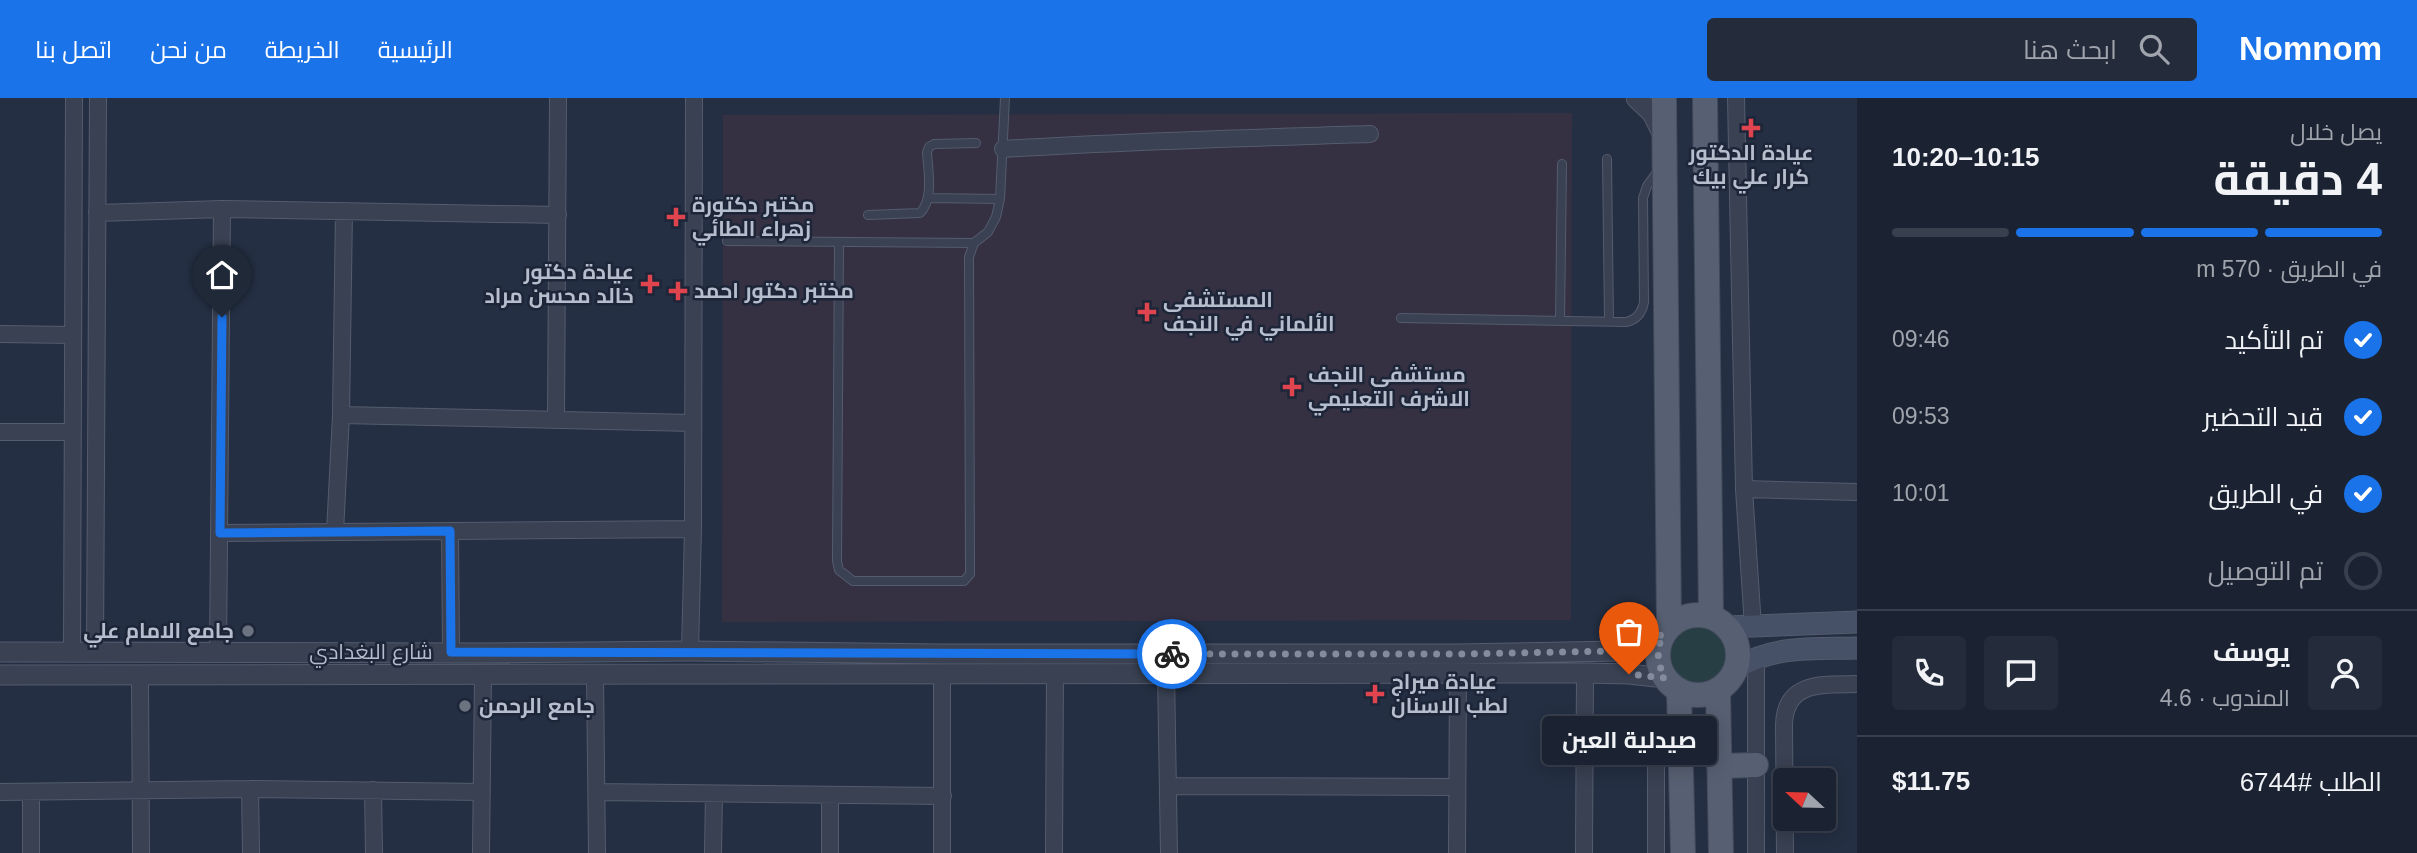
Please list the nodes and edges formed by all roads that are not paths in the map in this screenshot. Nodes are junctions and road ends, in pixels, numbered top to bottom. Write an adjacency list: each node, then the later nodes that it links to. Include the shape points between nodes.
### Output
1 (75, 98): 30 (street)
2 (98, 98): 20 (street)
3 (558, 98): 21 (street)
4 (694, 98): 33 (street)
5 (1005, 98): 12 (lane)
6 (1636, 98): 13 (street, via 1652,114)
7 (1664, 98): 13 (main road)
8 (1705, 98): 42 (main road)
9 (1737, 98): 36 (street)
10 (1370, 134): 12 (street)
11 (976, 143): 16 (lane, via 929,147)
12 (1003, 149): 17 (lane)
13 (1665, 150): 28 (lane, via 1643,198 1643,307 1630,321); 45 (main road)
14 (1607, 159): 28 (lane)
15 (1562, 164): 27 (lane)
16 (929, 198): 17 (lane); 22 (lane, via 920,213)
17 (1000, 199): 25 (lane, via 988,232)
18 (222, 209): 19 (street); 20 (street); 40 (street)
19 (344, 211): 21 (street); 31 (street)
20 (97, 213): 51 (street)
21 (558, 215): 32 (street)
22 (868, 215)
23 (727, 241): 24 (lane)
24 (839, 243): 25 (lane); 25 (lane, via 839,570 853,581 964,581 970,573 969,257)
25 (974, 243)
26 (1401, 318): 27 (lane)
27 (1560, 321): 28 (lane)
28 (1608, 321)
29 (0, 334): 30 (street)
30 (73, 335): 35 (street)
31 (341, 415): 32 (street); 41 (street)
32 (556, 420): 33 (street)
33 (693, 423): 38 (street)
34 (0, 432): 35 (street)
35 (73, 432): 50 (street)
36 (1744, 489): 37 (street); 44 (street)
37 (1857, 492)
38 (693, 529): 39 (street); 48 (street)
39 (450, 531): 41 (street); 52 (street)
40 (220, 533): 41 (street); 47 (street)
41 (335, 533)
42 (1719, 621): 44 (main road); 45 (main road, via 1693,614); 56 (main road)
43 (1857, 622): 44 (main road)
44 (1753, 627): 56 (main road)
45 (1666, 630): 57 (street, شارع البغدادي, via 1619,651); 70 (main road, via 1659,642 1658,661)
46 (1857, 648): 56 (main road, via 1783,651)
47 (218, 651): 51 (street, شارع البغدادي); 52 (street, شارع البغدادي)
48 (690, 651): 54 (street, شارع البغدادي); 55 (street, شارع البغدادي)
49 (0, 652): 50 (street, شارع البغدادي)
50 (72, 652): 51 (street, شارع البغدادي)
51 (95, 652)
52 (451, 652): 53 (street, شارع البغدادي)
53 (534, 652): 54 (street, شارع البغدادي); 68 (street, via 539,664)
54 (561, 652): 69 (street, via 553,665)
55 (1259, 653): 57 (street, شارع البغدادي); 59 (street, via 1266,663)
56 (1746, 662): 72 (main road); 74 (street)
57 (1297, 663): 59 (street, شارع البغدادي); 60 (street, شارع البغدادي)
58 (1166, 673): 59 (street, شارع البغدادي); 64 (street, شارع البغدادي); 76 (street)
59 (1260, 673)
60 (1458, 673): 61 (street, شارع البغدادي); 77 (street)
61 (1585, 673): 70 (street, شارع البغدادي, via 1629,674); 100 (street)
62 (595, 674): 63 (street, شارع البغدادي); 69 (street, شارع البغدادي); 84 (street)
63 (942, 674): 64 (street, شارع البغدادي); 87 (street)
64 (1055, 674): 97 (street)
65 (0, 675): 66 (street, شارع البغدادي)
66 (140, 675): 67 (street, شارع البغدادي); 82 (street)
67 (484, 675): 68 (street, شارع البغدادي); 83 (street)
68 (531, 675): 69 (street, شارع البغدادي)
69 (560, 675)
70 (1672, 684): 72 (main road, via 1699,695); 102 (main road)
71 (1857, 684): 105 (street, via 1808,687 1788,705 1784,726)
72 (1718, 690): 75 (main road)
73 (1656, 729): 101 (street)
74 (1756, 765): 75 (main road); 104 (street)
75 (1719, 766): 103 (main road)
76 (1168, 786): 77 (street); 98 (street)
77 (1457, 787): 99 (street)
78 (250, 789): 79 (street); 82 (street); 90 (street)
79 (373, 790): 83 (street); 91 (street)
80 (0, 792): 81 (street)
81 (31, 792): 82 (street); 88 (street)
82 (141, 792): 89 (street)
83 (482, 792): 92 (street)
84 (597, 792): 85 (street); 93 (street)
85 (714, 794): 86 (street); 94 (street)
86 (830, 795): 87 (street); 95 (street)
87 (943, 796): 96 (street)
88 (31, 853)
89 (141, 853)
90 (251, 853)
91 (373, 853)
92 (481, 853)
93 (597, 853)
94 (713, 853)
95 (830, 853)
96 (942, 853)
97 (1054, 853)
98 (1169, 853)
99 (1457, 853)
100 (1584, 853)
101 (1656, 853)
102 (1683, 853)
103 (1721, 853)
104 (1756, 853)
105 (1785, 853)

